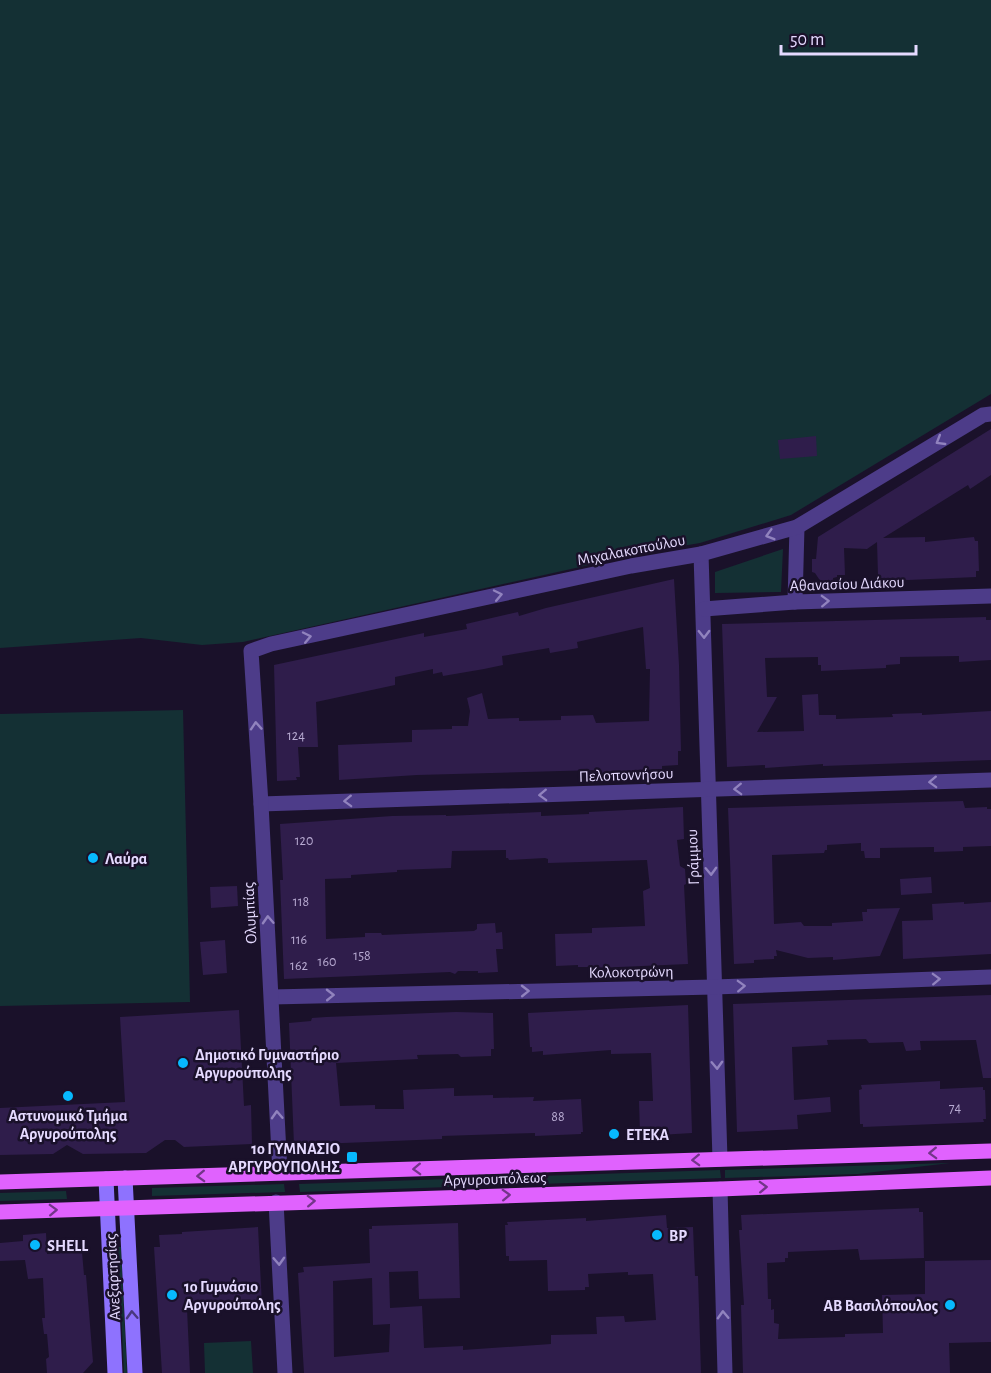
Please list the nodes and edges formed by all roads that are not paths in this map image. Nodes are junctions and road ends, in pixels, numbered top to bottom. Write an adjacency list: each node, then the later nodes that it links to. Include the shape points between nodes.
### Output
1 (991, 414): 2 (street, Μιχαλακοπούλου, one-way to 2, via 983,415)
2 (796, 527): 3 (street, Μιχαλακοπούλου, one-way to 3); 5 (street)
3 (701, 554): 6 (street, Γράμμου); 7 (street, Μιχαλακοπούλου, one-way to 3)
4 (991, 597): 5 (street, Αθανασίου Διάκου, one-way to 4)
5 (795, 602): 6 (street, Αθανασίου Διάκου)
6 (704, 609): 9 (street, Γράμμου, one-way to 9)
7 (251, 651): 10 (street, Ολυμπίας, one-way to 7)
8 (991, 780): 9 (street, Πελοποννήσου, one-way to 9)
9 (708, 789): 10 (street, Πελοποννήσου, one-way to 10); 12 (street, Γράμμου, one-way to 12)
10 (261, 804): 13 (street, Ολυμπίας, one-way to 10)
11 (991, 977): 12 (street, Κολοκοτρώνη, one-way to 11)
12 (714, 987): 13 (street, Κολοκοτρώνη, one-way to 12); 15 (street, Γράμμου, one-way to 15)
13 (272, 997): 16 (street, Ολυμπίας, one-way to 13)
14 (991, 1151): 15 (main road, Αργυρουπόλεως, one-way to 15)
15 (720, 1160): 16 (main road, Αργυρουπόλεως, one-way to 16)
16 (280, 1173): 17 (main road, Αργυρουπόλεως, one-way to 17)
17 (125, 1178): 19 (main road, Αργυρουπόλεως); 23 (main road, Ανεξαρτησίας)
18 (991, 1178): 21 (main road, Αργυρουπόλεως, one-way to 18)
19 (106, 1179): 20 (main road, Αργυρουπόλεως); 24 (main road, Ανεξαρτησίας)
20 (0, 1182)
21 (720, 1189): 22 (main road, Αργυρουπόλεως, one-way to 21); 29 (street, one-way to 21)
22 (276, 1202): 23 (main road, Αργυρουπόλεως); 28 (street, one-way to 28)
23 (126, 1207): 24 (main road, Αργυρουπόλεως); 27 (main road, Ανεξαρτησίας, one-way to 23)
24 (107, 1208): 25 (main road, Αργυρουπόλεως, one-way to 24); 26 (main road, Ανεξαρτησίας)
25 (0, 1212)
26 (115, 1373)
27 (135, 1373)
28 (285, 1373)
29 (725, 1373)

